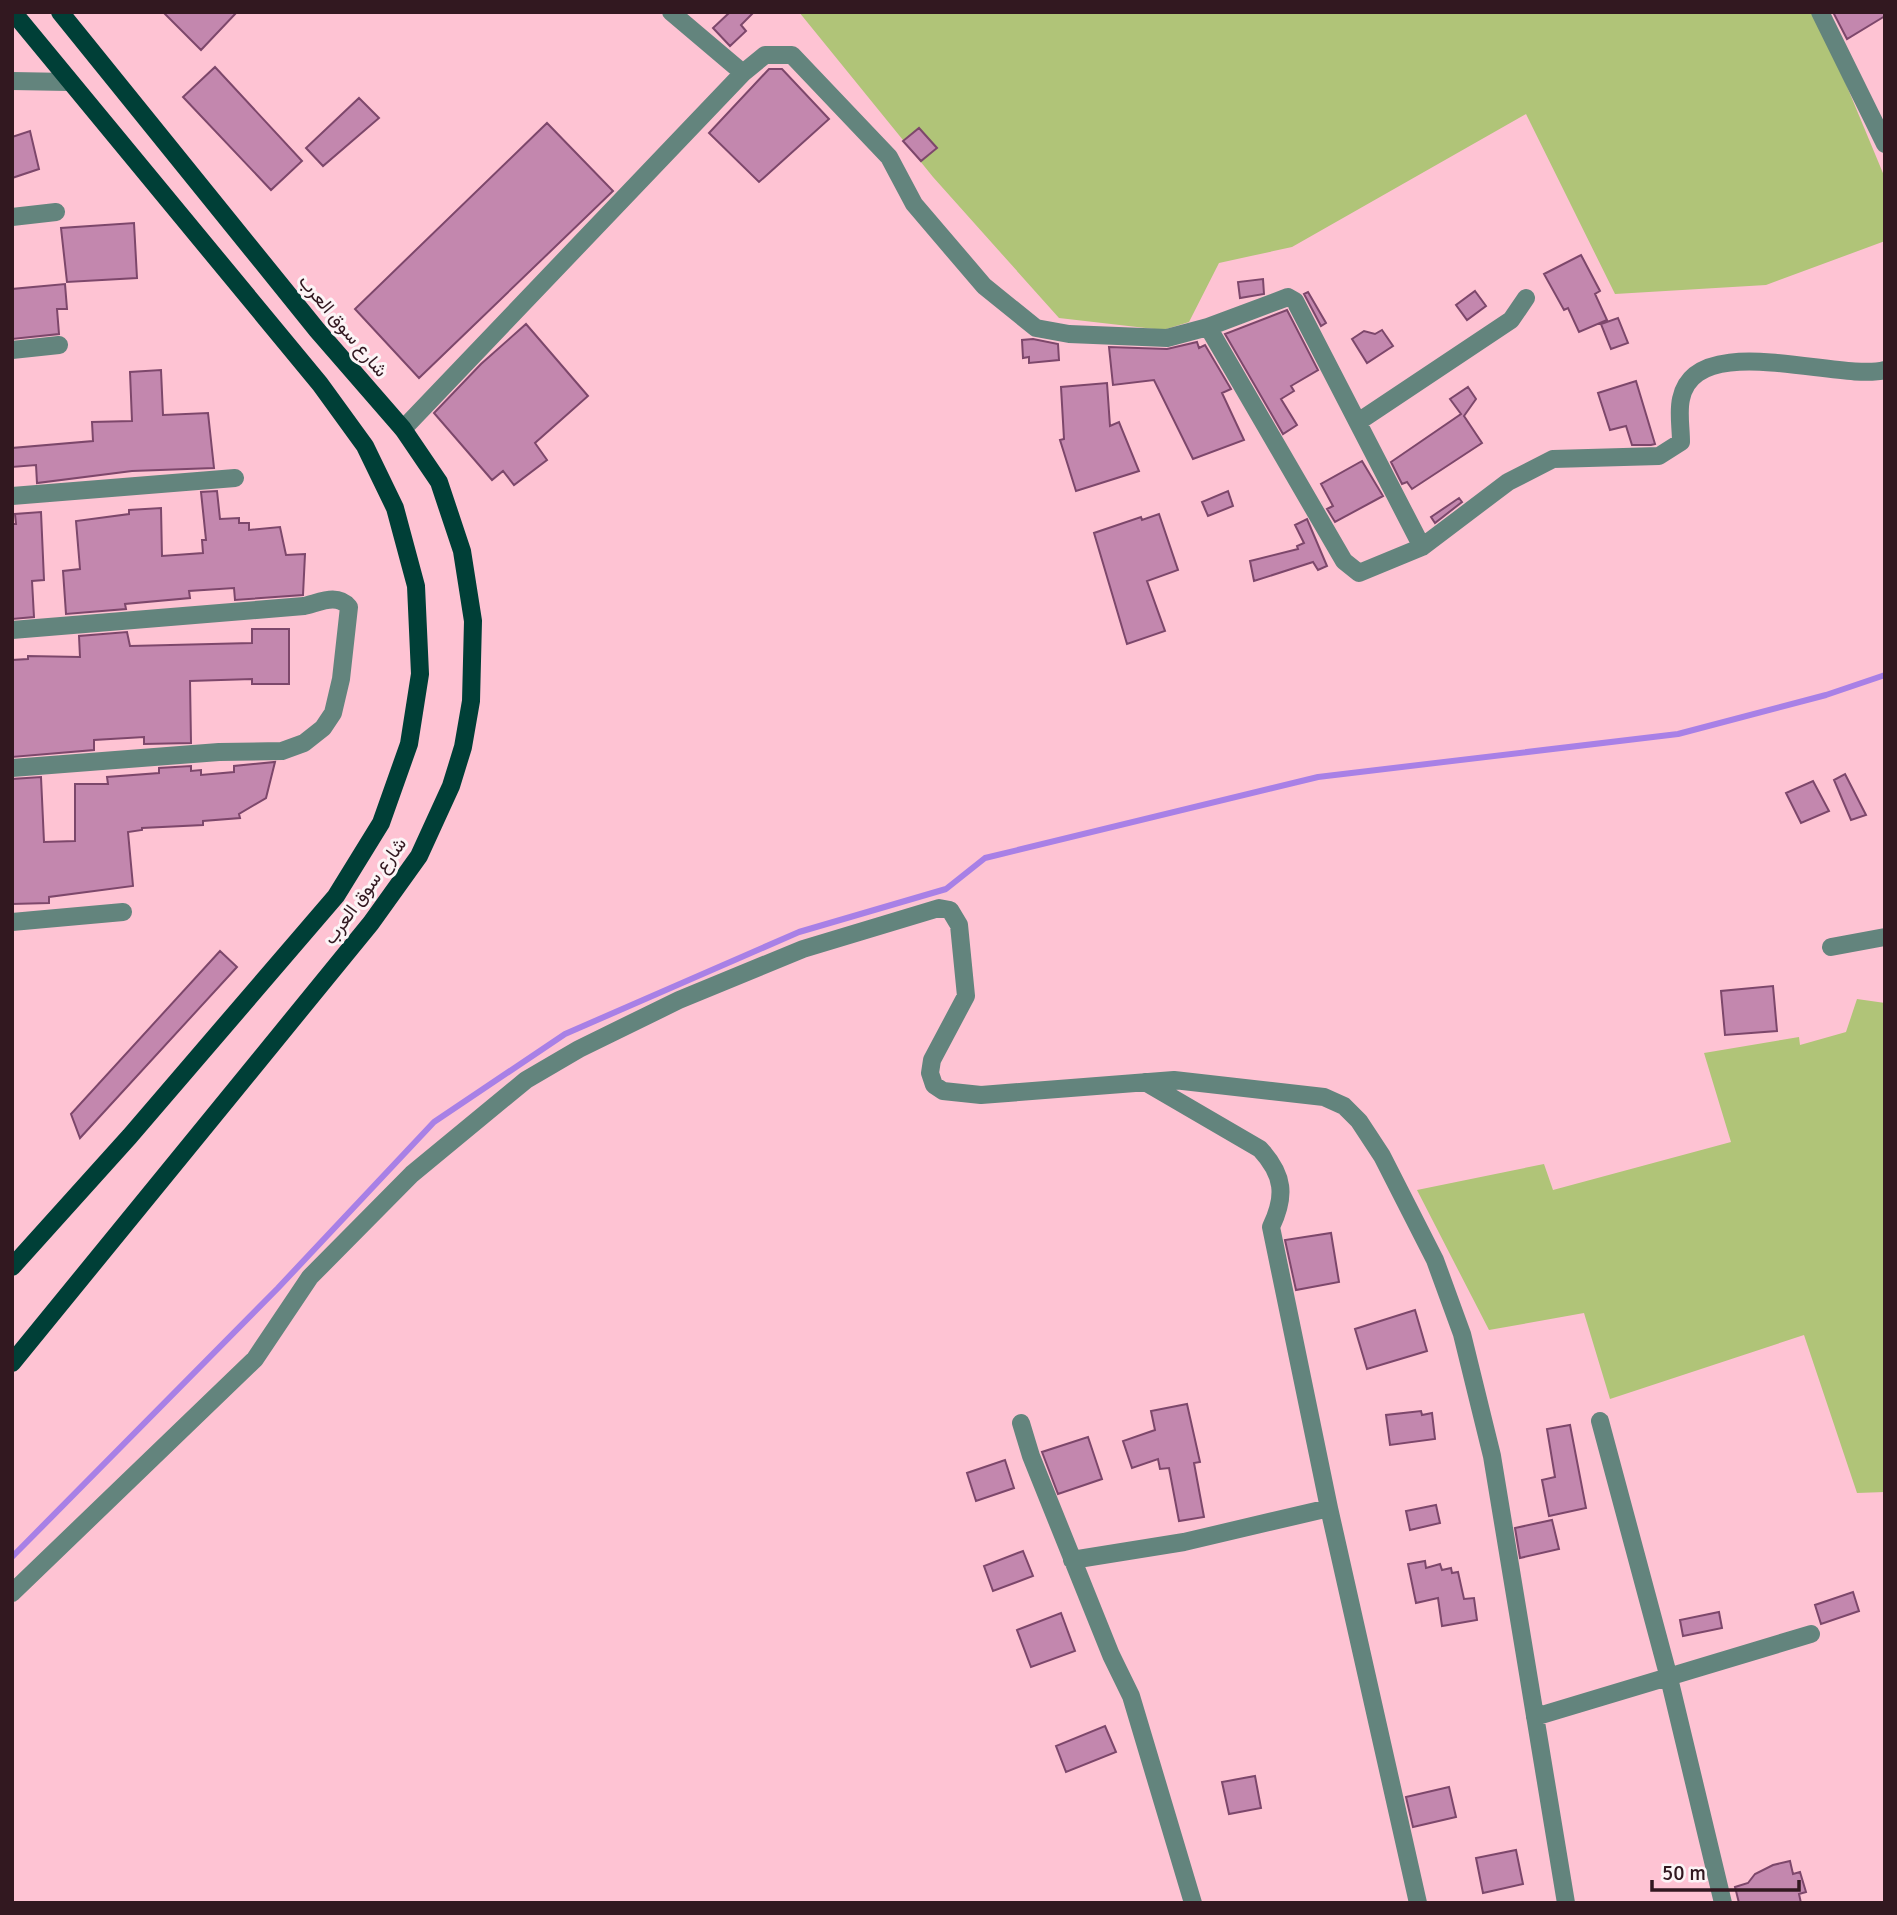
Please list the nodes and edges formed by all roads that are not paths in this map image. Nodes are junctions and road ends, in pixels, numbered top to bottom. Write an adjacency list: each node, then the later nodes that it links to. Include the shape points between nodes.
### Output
1 (13, 12): 7 (main road)
2 (61, 12): 17 (main road, شارع سوق العرب)
3 (671, 12): 5 (street)
4 (1820, 12): 8 (street)
5 (743, 73): 12 (street, via 765,55 792,55 889,157 914,204 984,286 1036,328 1167,338); 17 (street)
6 (12, 81): 7 (street)
7 (69, 82): 28 (main road, via 320,384 365,446 395,508 416,586 420,674 409,744 381,823 336,897)
8 (1885, 144)
9 (56, 212): 10 (street)
10 (12, 216)
11 (1526, 298): 16 (street, via 1511,320)
12 (1208, 327): 16 (street, via 1288,297 1295,301); 20 (street, via 1344,561 1359,573)
13 (59, 345): 14 (street)
14 (12, 350)
15 (1885, 370): 20 (street, via 1722,362 1699,372 1685,387 1681,442 1674,449 1659,456 1553,458 1508,482)
16 (1358, 422): 20 (street)
17 (402, 429): 29 (main road, شارع سوق العرب, via 439,482 462,551 473,621 471,701 451,786 419,856 371,923)
18 (235, 478): 19 (street)
19 (12, 496)
20 (1422, 547)
21 (12, 630): 22 (street, via 304,606 335,598 349,607 333,713 323,727 293,747)
22 (12, 768)
23 (123, 912): 24 (street)
24 (12, 922)
25 (1885, 937): 26 (street)
26 (1831, 947)
27 (1145, 1083): 32 (street, via 1260,1149 1276,1171 1282,1205 1271,1227); 34 (street, via 981,1095 943,1091 934,1085 932,1059 966,996 959,925 950,910 939,908 803,949 679,1000 526,1080 412,1174 310,1277 255,1359); 37 (street, via 1174,1080 1324,1097 1344,1106 1359,1121 1381,1156 1435,1260 1462,1334 1492,1456)
28 (12, 1267)
29 (12, 1363)
30 (1600, 1421): 36 (street)
31 (1021, 1423): 33 (street)
32 (1329, 1508): 33 (street, via 1184,1542); 39 (street)
33 (1072, 1560): 38 (street, via 1131,1696)
34 (12, 1592)
35 (1811, 1634): 36 (street)
36 (1669, 1678): 37 (street); 41 (street)
37 (1535, 1717): 40 (street)
38 (1193, 1903)
39 (1418, 1903)
40 (1566, 1903)
41 (1723, 1903)

